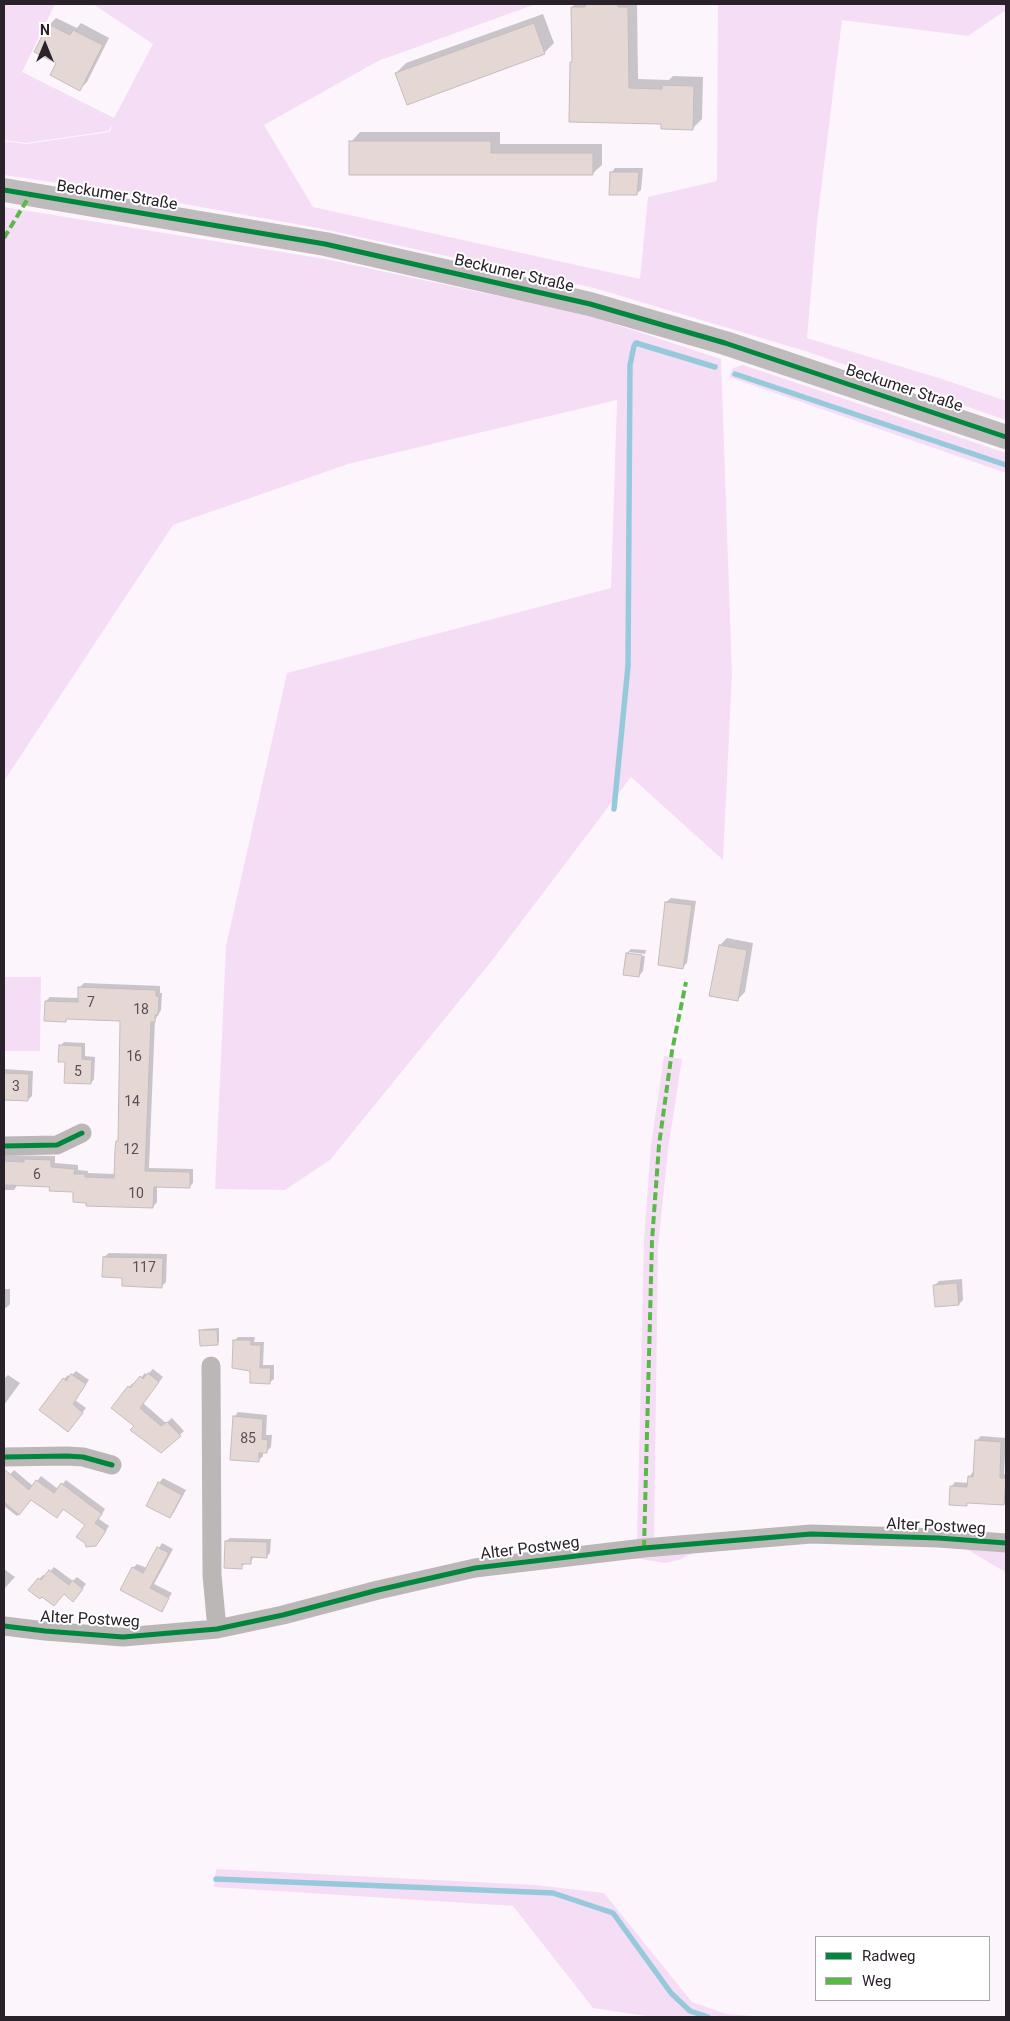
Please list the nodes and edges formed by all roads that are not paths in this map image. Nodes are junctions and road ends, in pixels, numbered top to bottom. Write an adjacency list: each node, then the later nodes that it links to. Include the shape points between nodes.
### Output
1 (4, 190): 2 (main road, Beckumer Straße, via 325,244 590,304 725,344)
2 (1006, 437)
3 (82, 1133): 4 (street, via 57,1145)
4 (4, 1146)
5 (211, 1366): 10 (street, via 212,1575)
6 (4, 1457): 7 (street, via 83,1457)
7 (112, 1465)
8 (1006, 1543): 10 (street, Alter Postweg, via 811,1534 644,1548 475,1568)
9 (4, 1626): 10 (street, Alter Postweg, via 123,1637)
10 (217, 1629)

